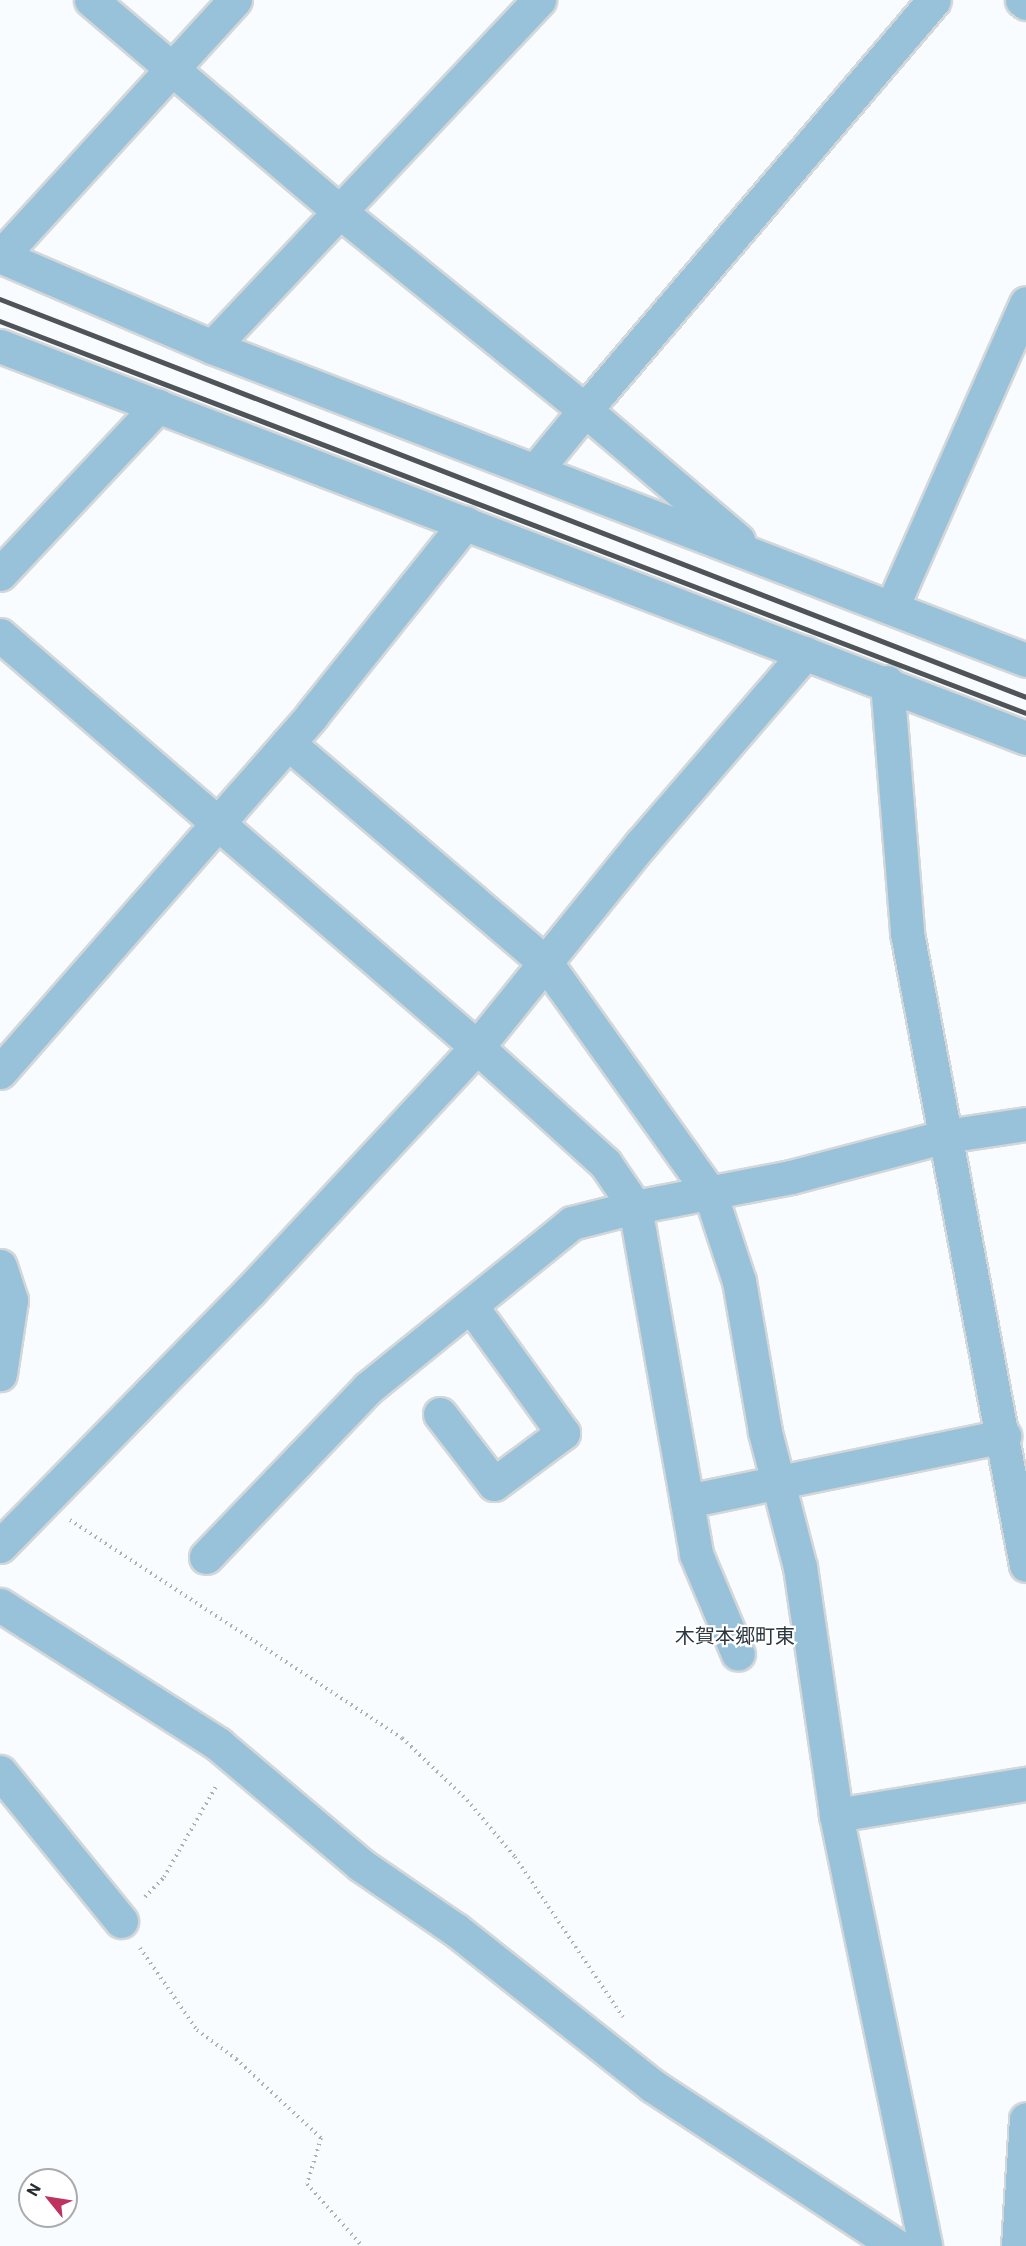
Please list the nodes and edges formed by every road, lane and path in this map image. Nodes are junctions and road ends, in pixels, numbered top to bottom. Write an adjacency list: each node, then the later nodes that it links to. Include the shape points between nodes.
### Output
1 (91, 0): 7 (street)
2 (235, 0): 7 (street)
3 (539, 0): 8 (street)
4 (934, 0): 14 (street)
5 (1022, 0): 6 (street)
6 (1026, 3)
7 (171, 69): 8 (street); 9 (street)
8 (339, 211): 12 (street); 14 (street)
9 (0, 256): 12 (street)
10 (1026, 303): 19 (street)
11 (0, 346): 13 (street)
12 (212, 347): 15 (street)
13 (158, 406): 16 (street); 18 (street)
14 (585, 410): 15 (street); 17 (street)
15 (535, 471): 17 (street)
16 (465, 523): 21 (street); 25 (street, via 394,617)
17 (757, 556): 19 (street)
18 (0, 574)
19 (892, 607): 22 (street)
20 (0, 635): 26 (street)
21 (805, 653): 23 (street); 27 (street, via 641,844)
22 (1026, 660)
23 (887, 682): 24 (street); 31 (street, via 907,933)
24 (1026, 738)
25 (288, 743): 26 (street); 27 (street)
26 (216, 823): 28 (street); 29 (street)
27 (546, 963): 28 (street); 32 (street)
28 (477, 1047): 33 (street, via 605,1163); 41 (street, via 250,1291)
29 (0, 1072)
30 (1026, 1124): 31 (street)
31 (946, 1136): 32 (street); 38 (street)
32 (710, 1193): 33 (street); 39 (street, via 739,1281)
33 (635, 1207): 35 (street, via 572,1224); 40 (street)
34 (0, 1266): 36 (street, via 11,1300)
35 (471, 1306): 37 (street, via 563,1433 494,1484); 43 (street, via 368,1388)
36 (0, 1374)
37 (440, 1414)
38 (1012, 1445): 39 (street); 44 (street)
39 (778, 1482): 40 (street); 50 (street, via 801,1567)
40 (687, 1501): 46 (street, via 696,1554)
41 (44, 1502): 42 (street); 52 (path, via 402,1738 467,1800 515,1857)
42 (0, 1546)
43 (206, 1557)
44 (1026, 1565)
45 (0, 1605): 47 (street)
46 (738, 1654)
47 (233, 1756): 51 (path, via 164,1877); 55 (street, via 361,1865 456,1930 653,2086)
48 (0, 1772): 51 (street)
49 (1026, 1784): 50 (street)
50 (836, 1815): 57 (street)
51 (121, 1921): 56 (path, via 197,2030 236,2059 321,2138 308,2184)
52 (626, 2021)
53 (1026, 2119): 54 (street)
54 (1025, 2163): 58 (street)
55 (878, 2241)
56 (362, 2246)
57 (925, 2246)
58 (1018, 2246)

